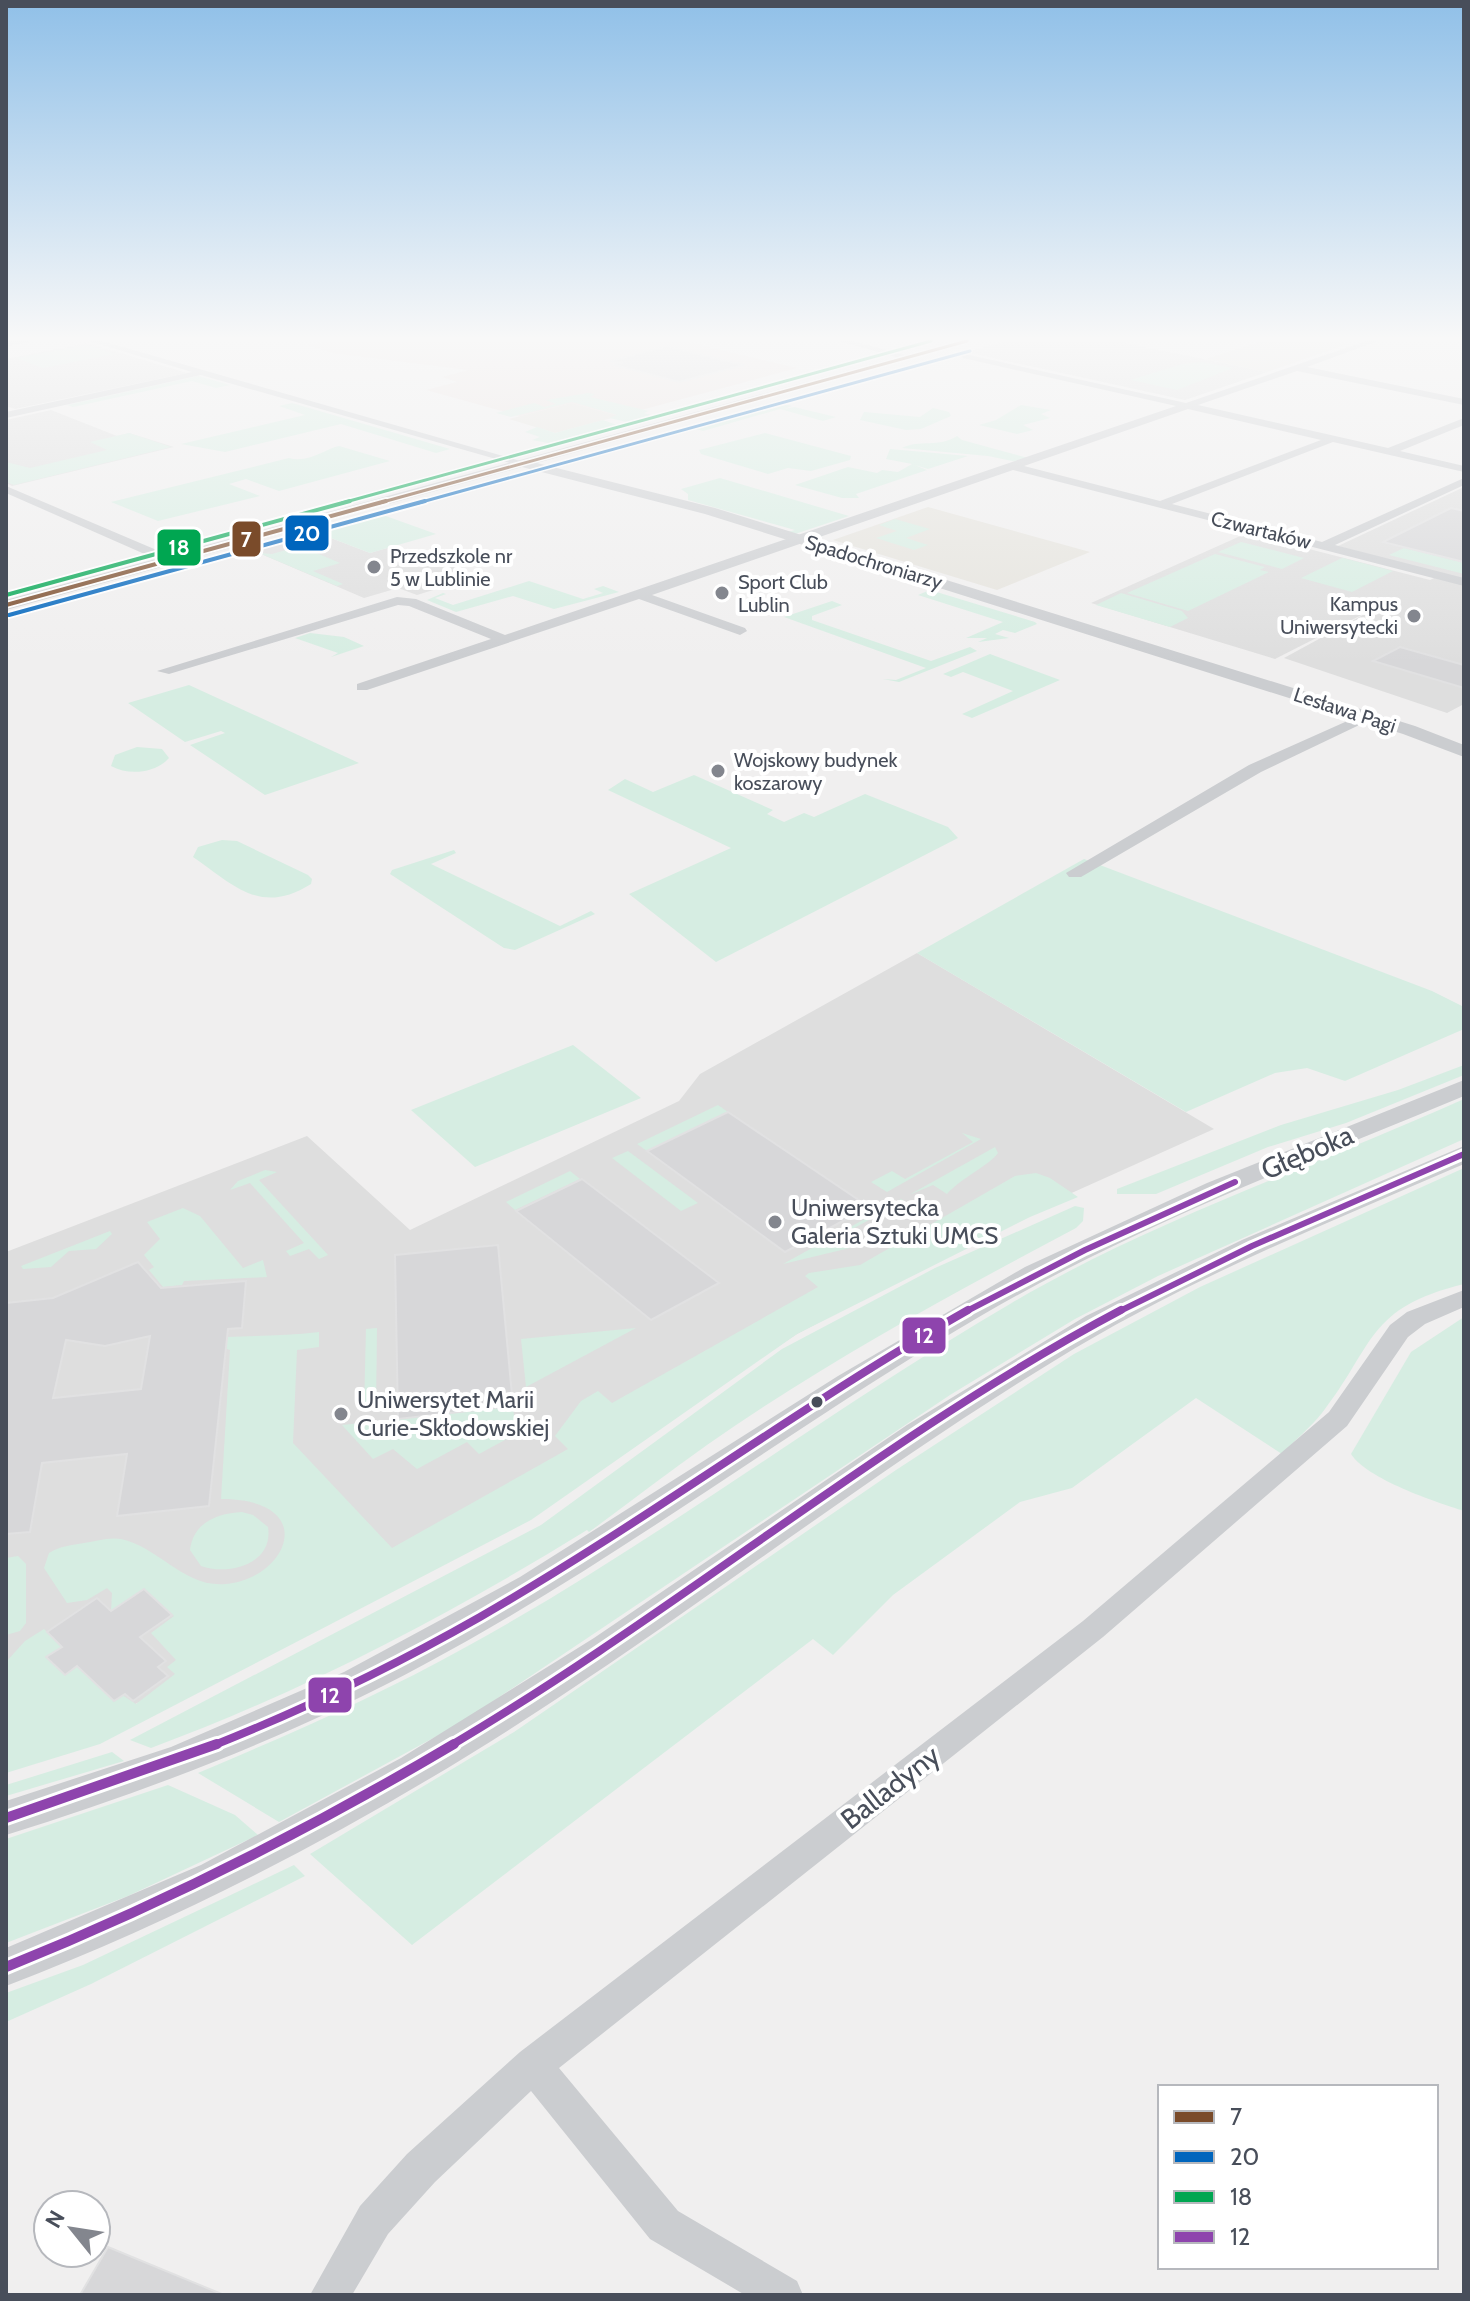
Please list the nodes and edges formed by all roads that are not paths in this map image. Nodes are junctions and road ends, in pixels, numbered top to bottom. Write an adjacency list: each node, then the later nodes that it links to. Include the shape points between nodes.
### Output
1 (469, 448): 8 (street)
2 (574, 448): 8 (street)
3 (1066, 448): 9 (street)
4 (1307, 448): 13 (street)
5 (1373, 448): 7 (street)
6 (1398, 448): 7 (street)
7 (1389, 452): 10 (street)
8 (521, 463): 14 (street, Spadochroniarzy); 16 (street)
9 (1012, 467): 13 (street, Czwartaków); 14 (street)
10 (1464, 469)
11 (1464, 481): 15 (street)
12 (6, 489): 16 (street)
13 (1162, 504): 15 (street, Czwartaków)
14 (803, 540): 18 (street); 23 (street, Spadochroniarzy)
15 (1323, 546): 17 (street, Czwartaków)
16 (169, 560): 19 (street)
17 (1464, 582)
18 (638, 594): 20 (street); 21 (street)
19 (6, 605)
20 (740, 631)
21 (503, 639): 22 (street, via 401,601); 24 (street)
22 (164, 671)
23 (1224, 671): 25 (street, Lesława Pagi)
24 (362, 687)
25 (1368, 717): 26 (street, Lesława Pagi); 27 (street, via 1290,751)
26 (1464, 751)
27 (1075, 873)
28 (1464, 1087): 31 (street, Głęboka, via 1100,1241 1008,1288 548,1575 391,1665 161,1767)
29 (1464, 1154): 32 (street, via 1195,1274 1048,1351 545,1688 403,1776 275,1850)
30 (1464, 1298): 33 (street, Balladyny, via 1399,1331 1338,1419 1116,1611)
31 (6, 1818)
32 (6, 1967)
33 (533, 2065): 34 (street, Balladyny, via 421,2168 374,2220); 35 (street, via 664,2225)
34 (330, 2295)
35 (783, 2295)

